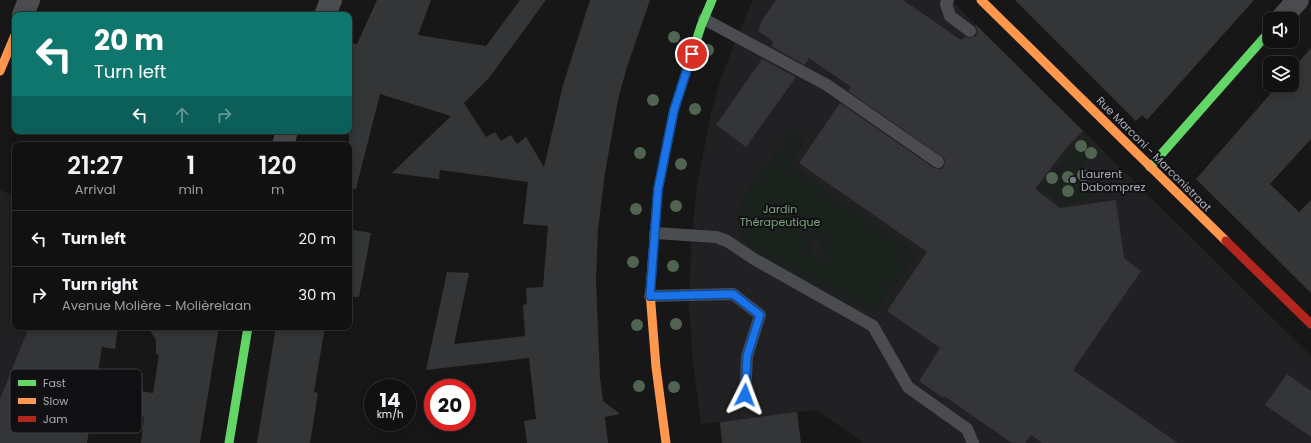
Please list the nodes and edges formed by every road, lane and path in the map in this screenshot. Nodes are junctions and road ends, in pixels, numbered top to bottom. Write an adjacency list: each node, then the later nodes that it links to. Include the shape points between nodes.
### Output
1 (30, 0): 7 (street)
2 (331, 0): 8 (street)
3 (712, 0): 10 (street)
4 (948, 0): 11 (lane, via 946,4 950,16)
5 (981, 0): 16 (street, Rue Marconi - Marconistraat)
6 (1298, 0): 9 (street)
7 (24, 12)
8 (326, 12)
9 (1287, 12)
10 (704, 20): 15 (lane, via 827,85); 17 (street, via 674,110 658,189)
11 (970, 31)
12 (1263, 39): 16 (street)
13 (12, 42): 14 (street)
14 (0, 71)
15 (938, 162)
16 (1150, 167): 19 (street, Rue Marconi - Marconistraat)
17 (655, 233): 18 (street); 24 (lane, via 716,237 726,241 873,326 908,387 967,429)
18 (650, 296): 21 (lane, via 733,294 760,315 747,356); 23 (street)
19 (1311, 324)
20 (248, 330): 22 (street)
21 (745, 395)
22 (229, 443)
23 (666, 443)
24 (973, 443)

